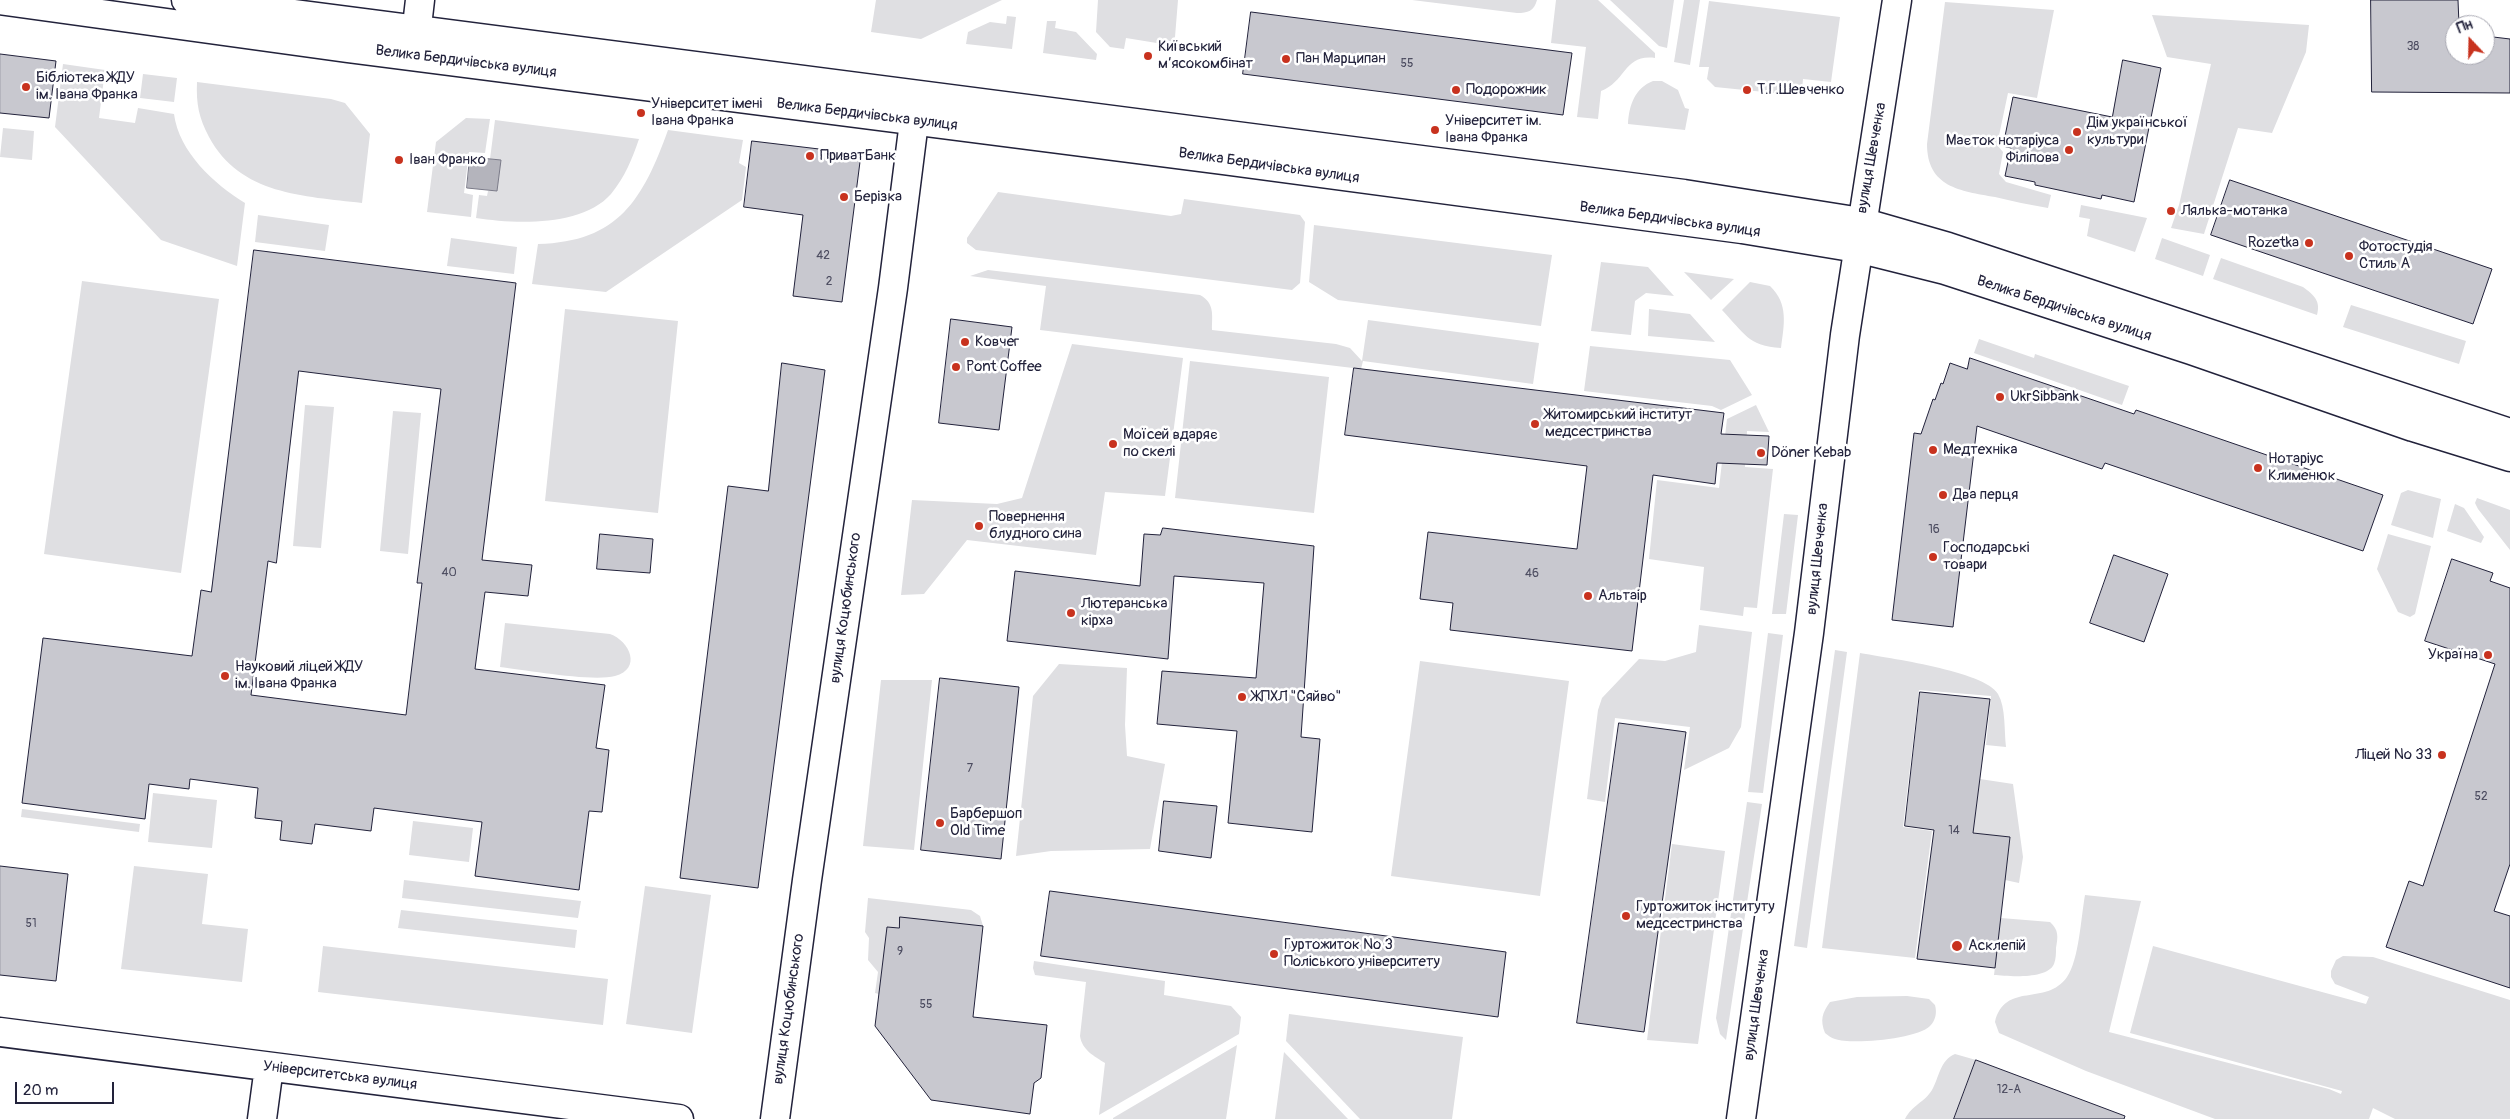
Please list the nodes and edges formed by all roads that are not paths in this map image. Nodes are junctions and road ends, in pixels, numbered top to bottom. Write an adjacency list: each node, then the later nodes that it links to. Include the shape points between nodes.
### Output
1 (0, 0): 6 (main road, Велика Бердичівська вулиця)
2 (186, 0): 5 (main road, Велика Бердичівська вулиця)
3 (420, 0): 5 (main road)
4 (1897, 0): 8 (main road, вулиця Шевченка)
5 (417, 30): 6 (main road); 7 (main road, Велика Бердичівська вулиця)
6 (414, 56): 7 (main road, Велика Бердичівська вулиця)
7 (916, 109): 8 (main road, Велика Бердичівська вулиця, via 1224,160 1742,229); 15 (main road, вулиця Коцюбинського)
8 (1859, 235): 9 (main road, Велика Бердичівська вулиця, via 1948,246); 10 (main road, Велика Бердичівська вулиця, via 1945,270); 16 (main road, вулиця Шевченка, via 1834,410 1809,634)
9 (2510, 433)
10 (2510, 457)
11 (0, 1032): 12 (main road, Університетська вулиця)
12 (269, 1067): 13 (main road); 14 (main road, Університетська вулиця)
13 (262, 1119)
14 (679, 1119)
15 (775, 1119)
16 (1741, 1119)

